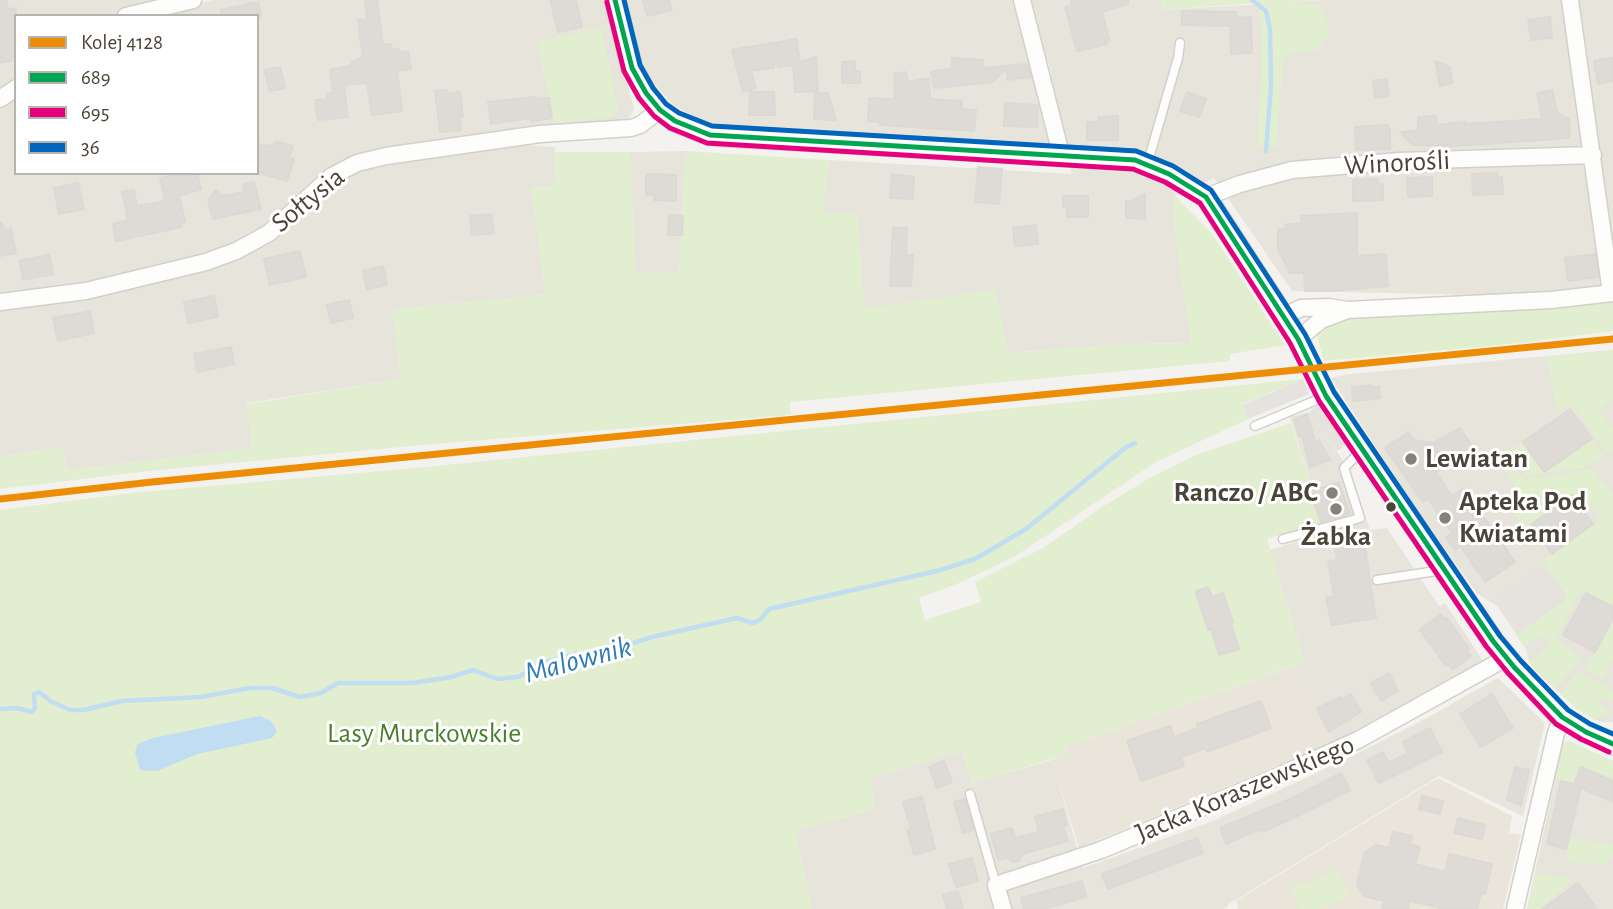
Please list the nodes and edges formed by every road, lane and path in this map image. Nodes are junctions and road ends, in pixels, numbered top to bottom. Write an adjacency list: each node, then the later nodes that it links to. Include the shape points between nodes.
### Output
1 (193, 0): 5 (street)
2 (615, 0): 7 (street, via 632,68)
3 (1022, 0): 8 (street)
4 (1570, 0): 9 (street)
5 (134, 14)
6 (1180, 43): 10 (lane)
7 (660, 110): 8 (street, via 710,135); 13 (street, Sołtysia, via 631,128 540,134 357,163 332,176 269,233 236,251 86,291)
8 (1061, 154): 10 (street, via 1135,160)
9 (1592, 155): 11 (street, Winorośli, via 1400,161 1292,170); 12 (street)
10 (1147, 166): 11 (street)
11 (1206, 197): 15 (street)
12 (1612, 293): 14 (street)
13 (0, 302)
14 (1348, 310): 15 (street, via 1301,308); 16 (street, via 1321,320)
15 (1283, 317): 16 (street)
16 (1298, 339): 17 (street)
17 (1326, 396): 18 (lane); 19 (street)
18 (1255, 426)
19 (1362, 450): 20 (lane, via 1343,468 1360,518); 21 (street)
20 (1283, 539)
21 (1444, 570): 22 (lane); 23 (street)
22 (1377, 580)
23 (1506, 658): 24 (street); 27 (street, Jacka Koraszewskiego, via 1358,740 1283,774 1101,850)
24 (1562, 717): 25 (street); 29 (street)
25 (1613, 744)
26 (970, 794): 27 (lane)
27 (996, 885): 28 (street)
28 (1003, 909)
29 (1515, 909)

